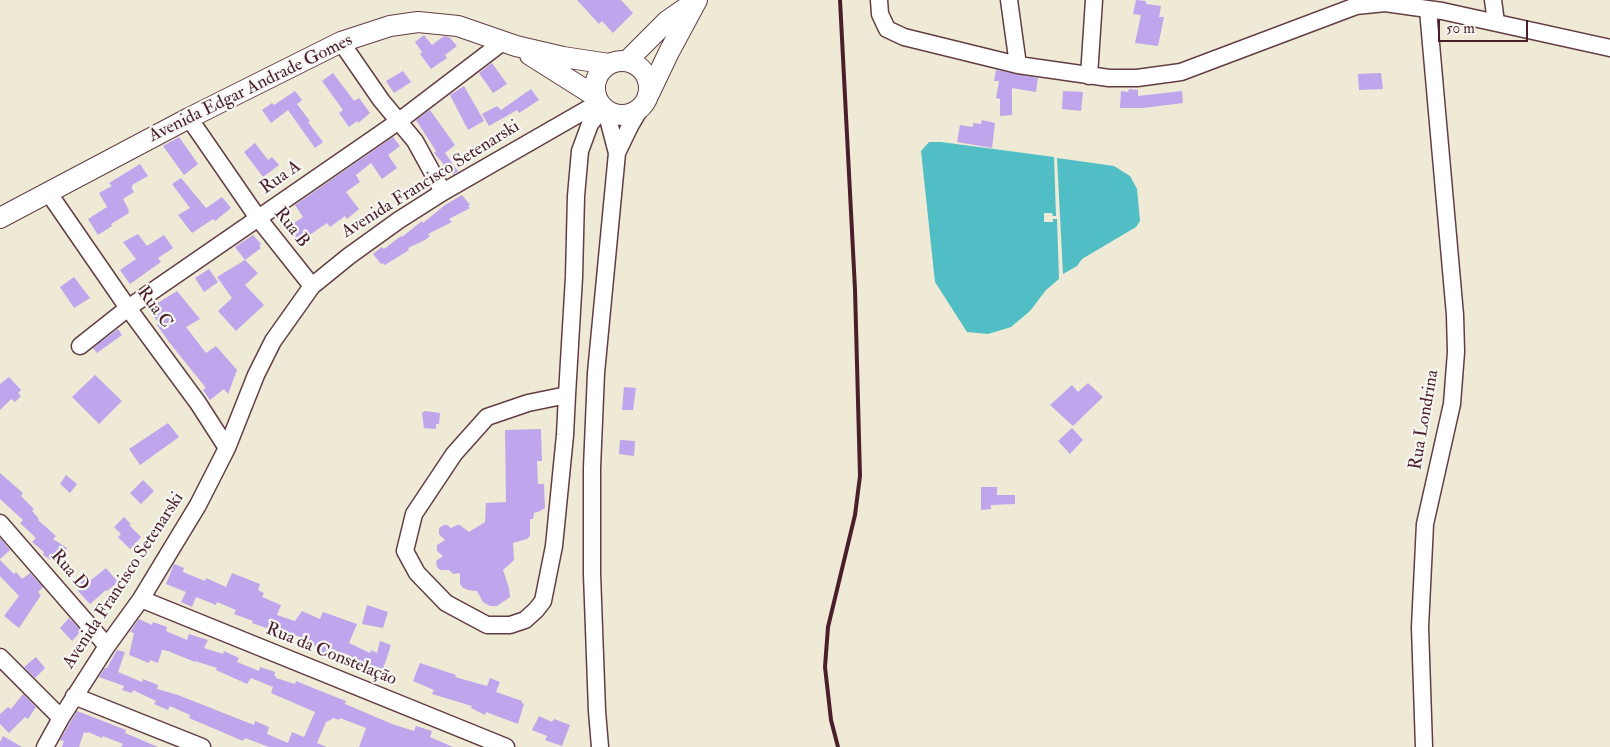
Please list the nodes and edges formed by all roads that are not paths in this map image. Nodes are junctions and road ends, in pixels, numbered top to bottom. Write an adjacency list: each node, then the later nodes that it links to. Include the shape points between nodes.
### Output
1 (697, 0): 11 (main road); 14 (main road)
2 (880, 0): 12 (street, via 880,14 888,29 904,37)
3 (1008, 0): 12 (street)
4 (1094, 0): 13 (street)
5 (1493, 0): 7 (street)
6 (1428, 10): 7 (street); 13 (street, via 1385,3 1356,6 1181,72 1137,78); 38 (street, Rua Londrina, via 1456,352 1452,404 1425,524 1420,626)
7 (1496, 22): 10 (street)
8 (341, 42): 9 (main road, Avenida Edgar Andrade Gomes, via 390,26 418,22 458,26); 16 (main road, Avenida Edgar Andrade Gomes); 17 (street)
9 (510, 43): 11 (main road, Avenida Edgar Andrade Gomes, via 563,57); 15 (main road, Avenida Edgar Andrade Gomes); 17 (street, Rua A)
10 (1610, 48)
11 (618, 62): 14 (main road, via 635,64 642,69 649,85); 15 (main road, via 602,69 596,77 594,86)
12 (1018, 65): 13 (street)
13 (1089, 76)
14 (645, 101): 15 (main road, via 632,114 624,116 614,115); 18 (street)
15 (600, 104): 18 (street); 20 (street, Avenida Francisco Setenarski); 26 (street, via 580,151)
16 (189, 118): 19 (main road, Avenida Edgar Andrade Gomes); 22 (street, Rua B)
17 (399, 121): 20 (street, via 415,141); 22 (street, Rua A)
18 (617, 153): 37 (street, via 596,373 592,468 592,574)
19 (48, 192): 21 (main road, Avenida Edgar Andrade Gomes); 24 (street, Rua C)
20 (443, 192): 23 (street, Avenida Francisco Setenarski, via 377,235)
21 (0, 218)
22 (258, 218): 23 (street, Rua B); 24 (street, Rua A)
23 (312, 286): 27 (street, Avenida Francisco Setenarski, via 274,341 256,375)
24 (128, 308): 25 (street, Rua A); 27 (street, Rua C)
25 (80, 346)
26 (567, 395): 26 (street, via 554,546 543,601 525,620 487,625 446,603 417,573 405,551 414,514 454,454 487,417 528,403)
27 (227, 448): 29 (street, Avenida Francisco Setenarski, via 198,505)
28 (0, 523): 30 (street, Rua D)
29 (142, 599): 30 (street, Avenida Francisco Setenarski); 36 (street, Rua da Constelação)
30 (107, 646): 32 (street, Avenida Francisco Setenarski)
31 (0, 657): 33 (street)
32 (74, 696): 33 (street, Avenida Francisco Setenarski); 35 (street)
33 (61, 718): 34 (street, Avenida Francisco Setenarski)
34 (45, 747)
35 (202, 747)
36 (506, 747)
37 (600, 747)
38 (1424, 747)

